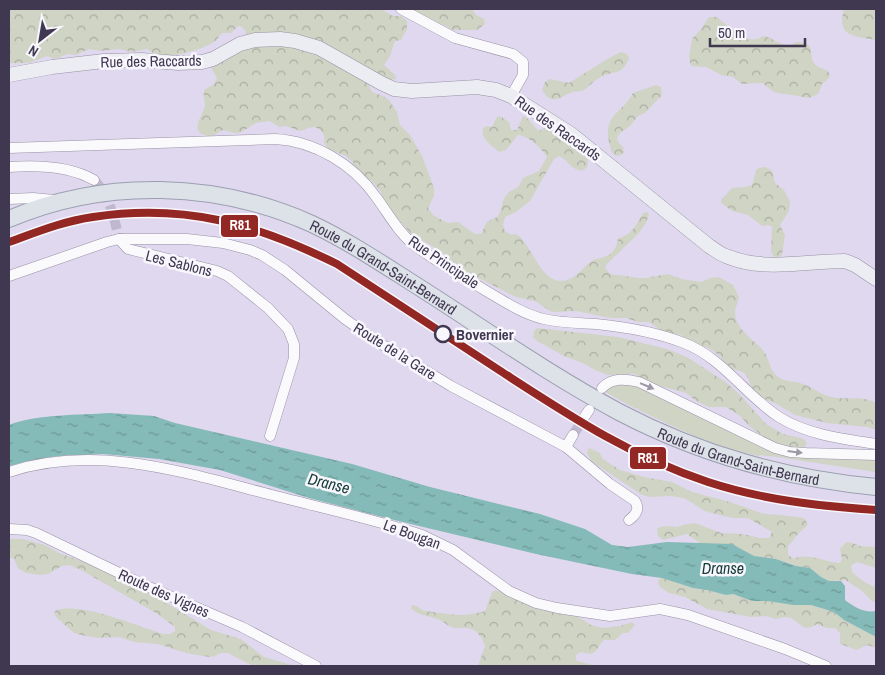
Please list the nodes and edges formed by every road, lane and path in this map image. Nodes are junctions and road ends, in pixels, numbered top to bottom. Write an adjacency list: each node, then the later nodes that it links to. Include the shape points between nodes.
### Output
1 (401, 9): 3 (street, via 455,38 514,54 523,62 523,76)
2 (9, 75): 3 (street, Rue des Raccards, via 104,61 202,62 240,44 280,39 318,48 394,89 477,87)
3 (511, 96): 12 (street, Rue des Raccards, via 571,134 725,256 773,264 845,261)
4 (9, 148): 16 (street, Rue Principale, via 275,139 310,146 359,177 411,243 524,312 546,320 620,326 678,340 712,359 767,408 791,424 822,434)
5 (9, 167): 6 (street, via 66,170)
6 (94, 180)
7 (9, 199): 8 (street)
8 (63, 201): 9 (main road, Route du Grand-Saint-Bernard); 20 (main road, Route du Grand-Saint-Bernard, via 119,191 160,190 211,194 274,210 313,225 355,247 569,383 669,436 720,456 792,475)
9 (9, 219)
10 (120, 240): 11 (street); 15 (street, Les Sablons, via 128,250 228,276 288,329 294,344 294,358); 17 (street, Route de la Gare, via 207,241 262,255 356,327 412,364)
11 (9, 276)
12 (876, 279)
13 (602, 388): 18 (street, one-way to 18, via 614,380 639,382 775,448 790,452)
14 (573, 434): 17 (street)
15 (270, 436)
16 (876, 444)
17 (566, 447): 21 (street, Route de la Gare, via 635,501 637,510)
18 (876, 455)
19 (9, 472): 24 (street, Le Bougan, via 86,460 121,461 163,468 422,534 453,550 509,591 536,603 610,616 660,609 688,615)
20 (876, 487)
21 (628, 520)
22 (9, 530): 23 (street, Route des Vignes, via 36,533 140,584 252,632)
23 (316, 666)
24 (826, 666)

